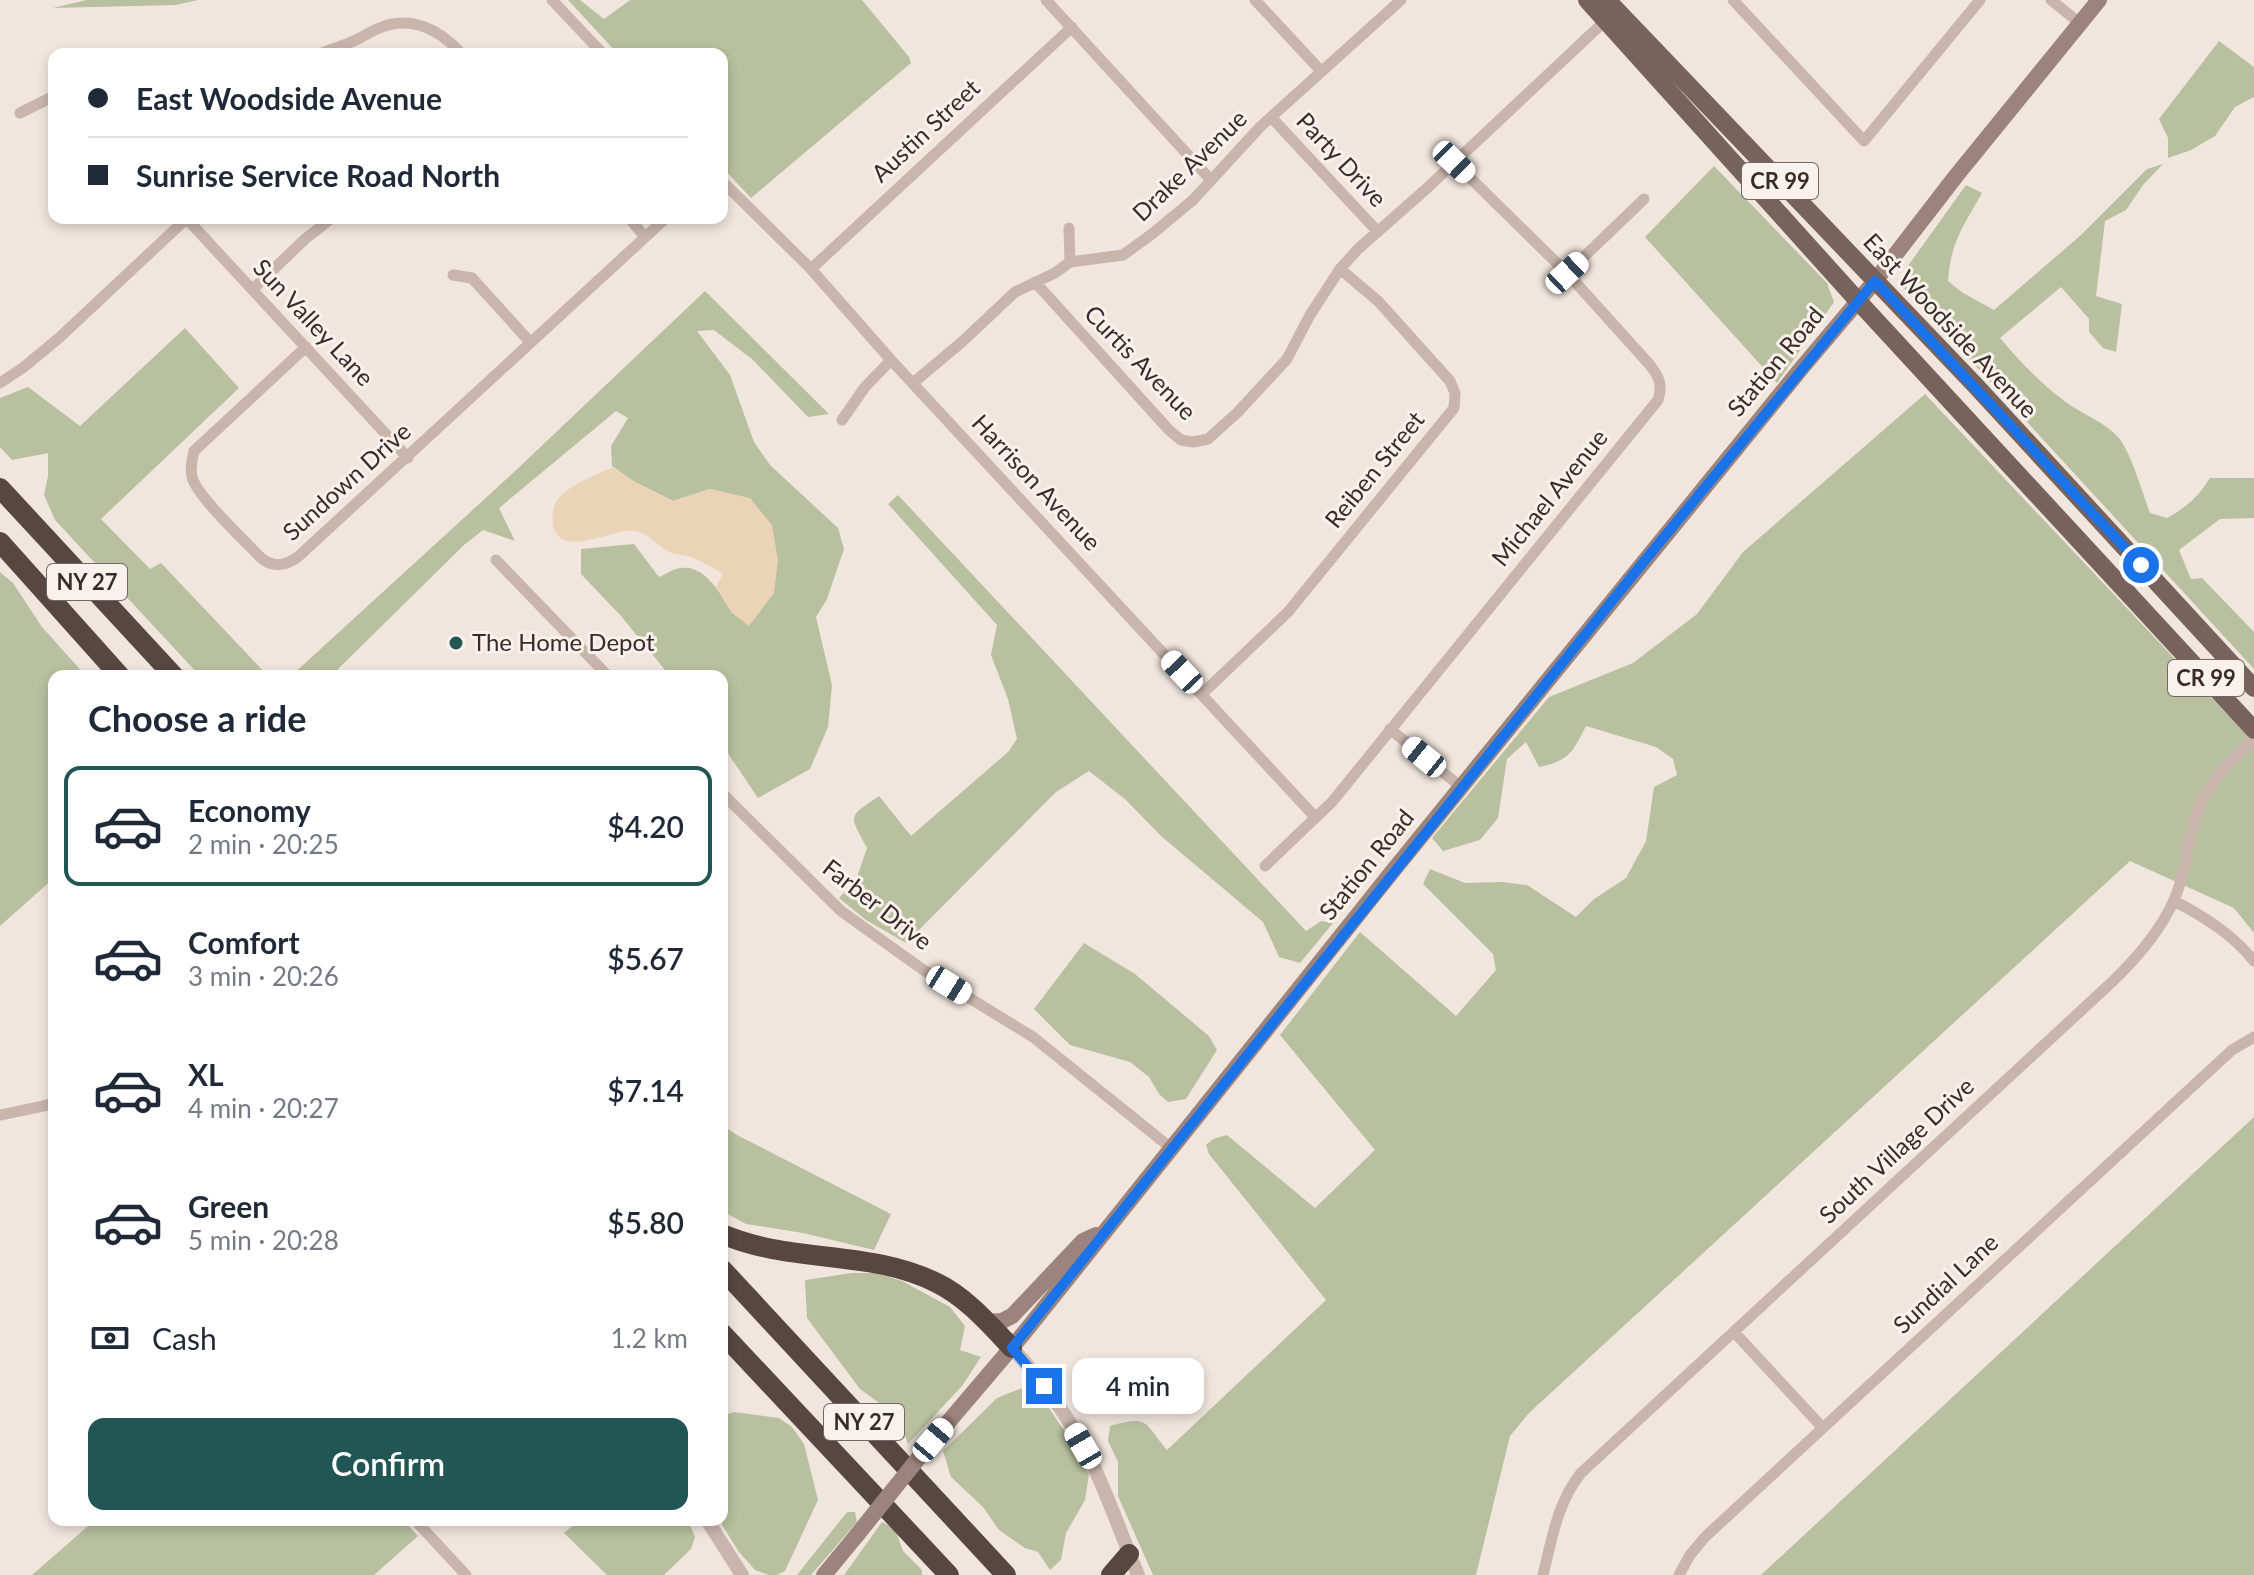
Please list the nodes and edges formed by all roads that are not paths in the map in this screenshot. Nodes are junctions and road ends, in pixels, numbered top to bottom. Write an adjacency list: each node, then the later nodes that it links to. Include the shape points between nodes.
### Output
1 (552, 0): 17 (street)
2 (1046, 0): 14 (street)
3 (1255, 0): 18 (street)
4 (1401, 0): 18 (street, Drake Avenue)
5 (1587, 0): 11 (main road, East Woodside Avenue / CR 99)
6 (1733, 0): 12 (street)
7 (1752, 0): 12 (street)
8 (1980, 0): 12 (street, via 1864,141)
9 (2051, 0): 13 (street)
10 (2099, 0): 13 (main road, Station Road)
11 (1610, 10): 22 (street, Curtis Avenue); 39 (main road, East Woodside Avenue / CR 99); 42 (main road, East Woodside Avenue / CR 99)
12 (1741, 10)
13 (2081, 24): 39 (main road, Station Road)
14 (1072, 27): 23 (street); 35 (street, Austin Street)
15 (335, 48): 16 (street, via 401,22 420,24)
16 (455, 48)
17 (597, 48)
18 (1321, 71): 21 (street, Drake Avenue)
19 (48, 99): 20 (street)
20 (20, 113)
21 (1272, 118): 23 (street, Drake Avenue); 32 (street, Party Drive)
22 (1454, 162): 32 (street, Curtis Avenue); 37 (street, Michael Avenue)
23 (1211, 180): 34 (street, Drake Avenue, via 1123,255)
24 (728, 187): 35 (street, Harrison Avenue)
25 (1644, 199): 37 (street)
26 (180, 224): 46 (street, via 59,338)
27 (192, 224): 41 (street, Sun Valley Lane)
28 (324, 224): 41 (street)
29 (634, 224): 33 (street)
30 (659, 224): 33 (street, Sundown Drive)
31 (1069, 228): 34 (street)
32 (1378, 232): 36 (street, Curtis Avenue)
33 (645, 237): 43 (street, Sundown Drive)
34 (1070, 262): 40 (street, Drake Avenue)
35 (811, 269): 45 (street, Harrison Avenue)
36 (1340, 269): 40 (street, Curtis Avenue, via 1287,359 1208,439 1193,442 1181,440 1160,421); 57 (street, Reiben Street, via 1378,301 1450,381 1454,408 1288,612)
37 (1567, 273): 58 (street, Michael Avenue, via 1659,377 1658,400)
38 (453, 275): 43 (street, via 472,278)
39 (1875, 281): 42 (main road, Station Road); 56 (main road, East Woodside Avenue / CR 99)
40 (1035, 282): 47 (street, Drake Avenue, via 1015,292)
41 (253, 289): 44 (street, Sun Valley Lane)
42 (1858, 301): 59 (main road, East Woodside Avenue / CR 99); 61 (main road, Station Road)
43 (530, 342): 49 (street, Sundown Drive)
44 (306, 347): 49 (street, Sun Valley Lane); 49 (street, Sundown Drive, via 194,451 192,477 217,511 264,561 289,563)
45 (891, 360): 47 (street, Harrison Avenue); 48 (street)
46 (0, 383)
47 (913, 383): 57 (street, Harrison Avenue)
48 (842, 420)
49 (408, 458)
50 (0, 488): 54 (highway, NY 27)
51 (0, 542): 53 (highway, NY 27)
52 (496, 560): 55 (street)
53 (115, 670)
54 (168, 670)
55 (603, 670)
56 (2254, 688)
57 (1202, 694): 63 (street, Harrison Avenue)
58 (1390, 729): 61 (street); 63 (street, Michael Avenue)
59 (2254, 730)
60 (2254, 739): 65 (street, South Village Drive, via 2206,792)
61 (1461, 787): 70 (main road, Station Road)
62 (728, 799): 70 (street, Farber Drive, via 841,911 922,969 1033,1037)
63 (1315, 817): 64 (street, Michael Avenue)
64 (1265, 866)
65 (2174, 901): 66 (street, via 2227,933); 75 (street, South Village Drive, via 2151,940 2126,968)
66 (2254, 961)
67 (2254, 1037): 78 (street, Sundial Lane, via 2232,1050)
68 (48, 1105): 69 (street)
69 (0, 1115)
70 (1171, 1148): 71 (main road, Station Road)
71 (1105, 1231): 74 (main road, via 1083,1241 1012,1316); 77 (main road, Station Road)
72 (728, 1236): 74 (highway, via 776,1251 909,1272 939,1284)
73 (728, 1275): 86 (highway, NY 27)
74 (986, 1322): 77 (highway)
75 (1734, 1332): 78 (street); 89 (street, South Village Drive, via 1572,1485 1559,1510)
76 (728, 1339): 85 (highway, NY 27)
77 (1012, 1348): 81 (street, via 1083,1446); 84 (main road, Station Road, bridge)
78 (1822, 1427): 90 (street, Sundial Lane, via 1705,1537)
79 (420, 1526): 82 (street)
80 (711, 1526): 83 (street)
81 (1129, 1554): 87 (highway); 88 (street)
82 (465, 1575)
83 (742, 1575)
84 (824, 1575)
85 (949, 1575)
86 (1006, 1575)
87 (1111, 1575)
88 (1138, 1575)
89 (1543, 1575)
90 (1679, 1575)

